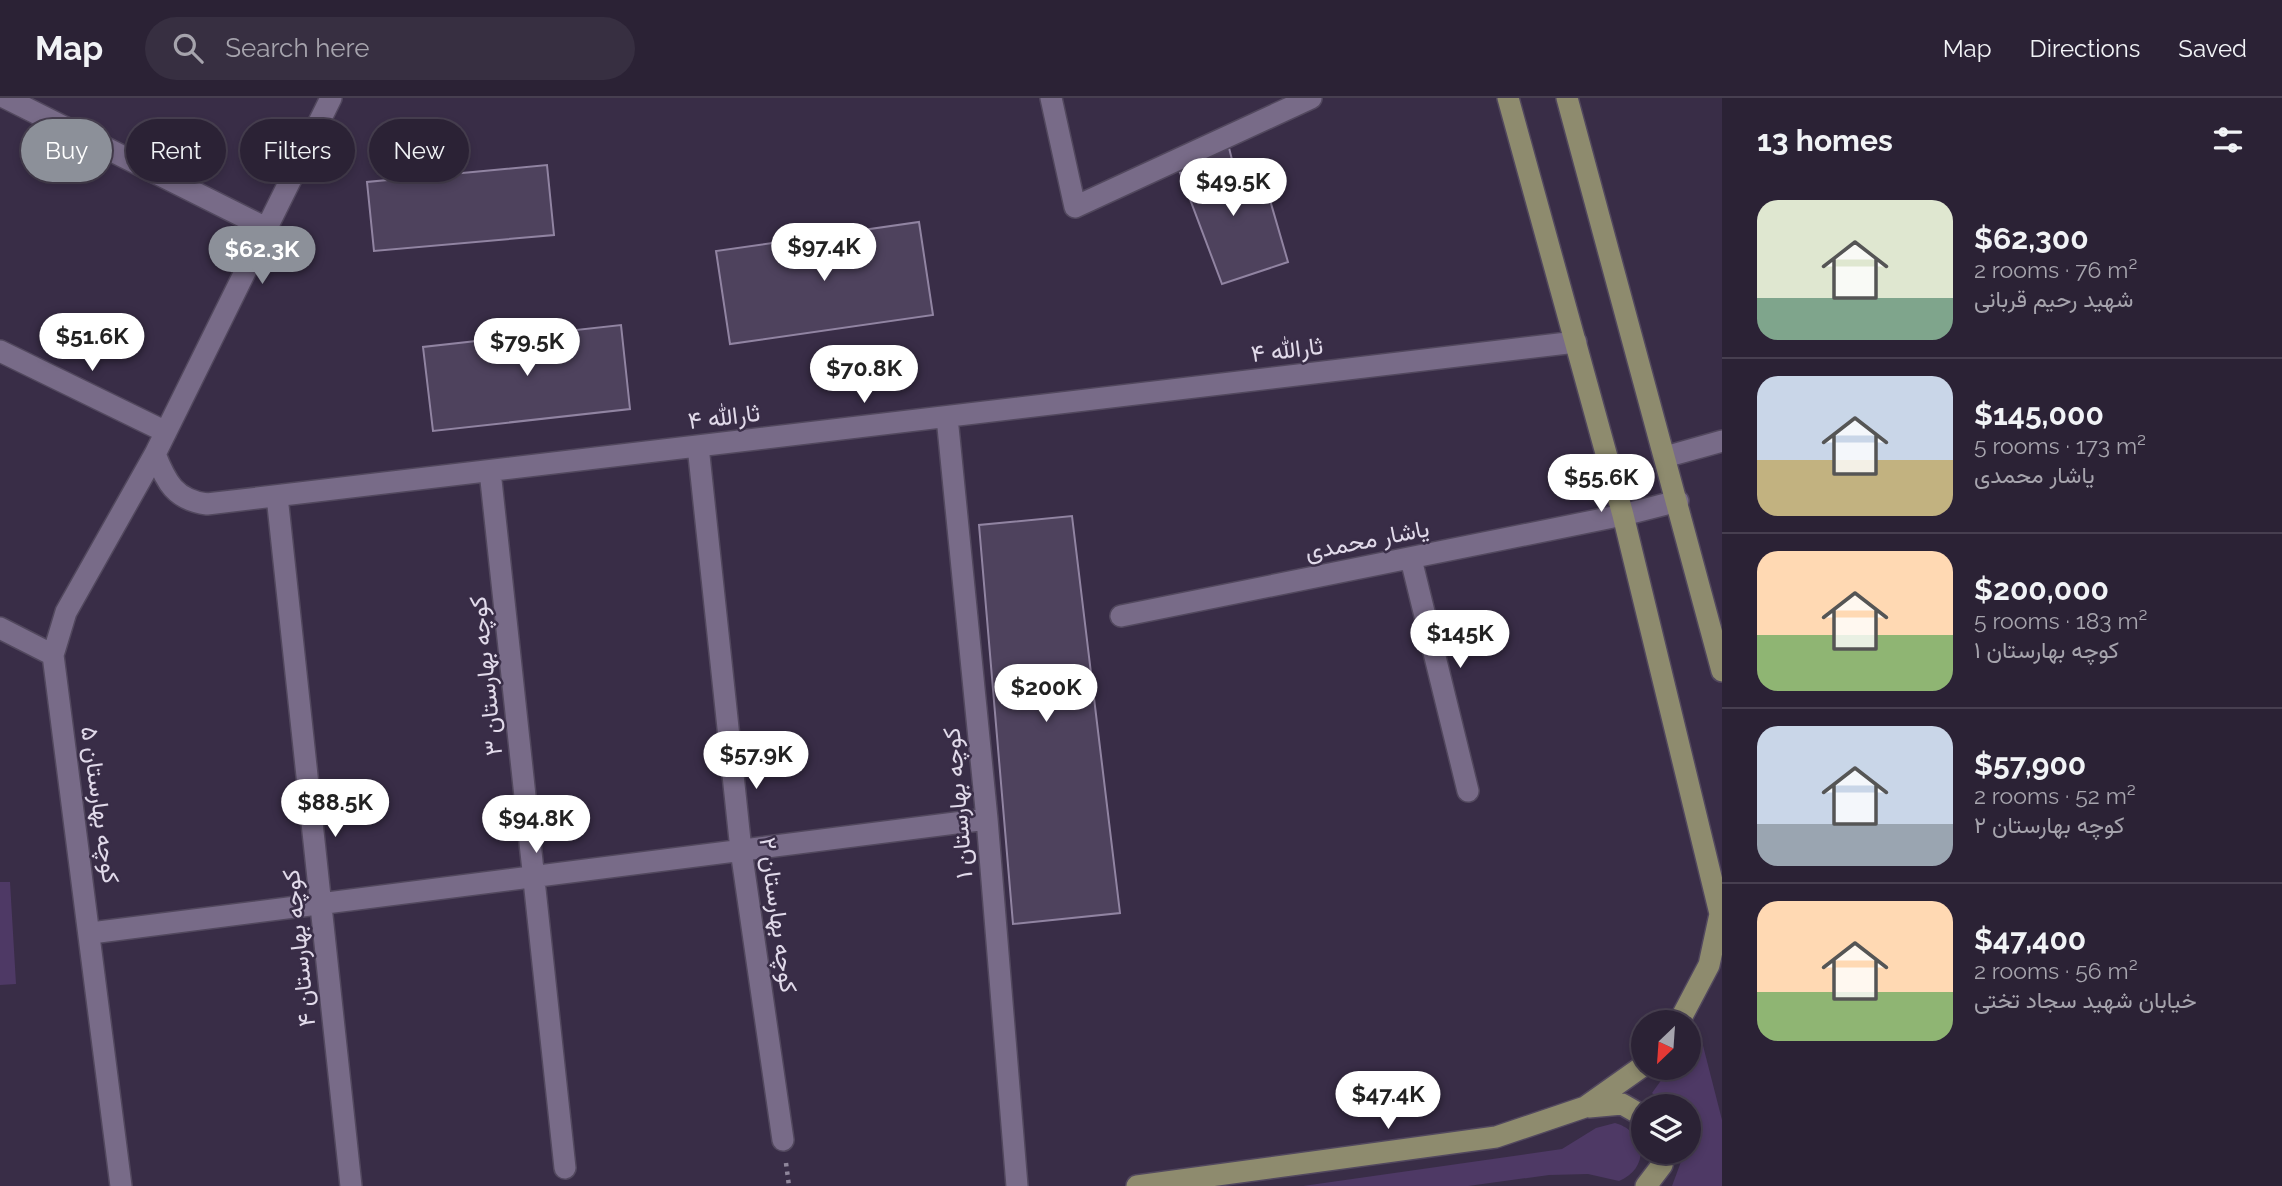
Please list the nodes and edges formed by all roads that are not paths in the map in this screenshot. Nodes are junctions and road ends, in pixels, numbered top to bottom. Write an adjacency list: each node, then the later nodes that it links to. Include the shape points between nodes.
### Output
1 (6, 98): 7 (street)
2 (331, 98): 7 (street, کوچه بهارستان ۵)
3 (1051, 98): 4 (street, via 1075,207)
4 (1311, 98)
5 (1508, 98): 8 (main road)
6 (1567, 98): 15 (main road)
7 (266, 228): 11 (street, کوچه بهارستان ۵)
8 (1576, 342): 10 (street, ثارالله ۴); 19 (main road)
9 (0, 351): 11 (street)
10 (947, 416): 13 (street, ثارالله ۴); 26 (street, کوچه بهارستان ۱)
11 (166, 432): 14 (street, کوچه بهارستان ۵)
12 (1722, 441): 15 (street)
13 (698, 446): 16 (street, ثارالله ۴); 27 (street, کوچه بهارستان ۲)
14 (155, 454): 17 (street, ثارالله ۴, via 167,483 191,502); 23 (street, کوچه بهارستان ۵, via 65,612)
15 (1665, 457): 18 (main road)
16 (491, 471): 17 (street, ثارالله ۴); 28 (street, کوچه بهارستان ۳)
17 (277, 496): 29 (street, کوچه بهارستان ۴)
18 (1678, 501): 19 (street, یاشار محمدی); 24 (main road)
19 (1623, 515): 20 (street, یاشار محمدی); 30 (main road)
20 (1411, 559): 21 (street, یاشار محمدی); 25 (street)
21 (1121, 616)
22 (0, 628): 23 (street)
23 (53, 655): 31 (street, کوچه بهارستان ۵)
24 (1722, 670)
25 (1468, 791)
26 (987, 819): 27 (street); 41 (street, کوچه بهارستان ۱)
27 (741, 850): 28 (street); 36 (street, کوچه بهارستان ۲)
28 (534, 877): 29 (street); 38 (street, کوچه بهارستان ۳)
29 (320, 904): 31 (street); 40 (street, کوچه بهارستان ۴)
30 (1721, 918): 32 (main road, via 1709,965)
31 (91, 933): 39 (street, کوچه بهارستان ۵)
32 (1685, 1010)
33 (1631, 1074): 34 (main road)
34 (1585, 1107): 35 (main road, via 1622,1104); 42 (main road, via 1496,1137)
35 (1631, 1109)
36 (783, 1140)
37 (1662, 1164): 43 (main road)
38 (565, 1168)
39 (121, 1186)
40 (351, 1186)
41 (1017, 1186)
42 (1137, 1186)
43 (1646, 1186)

